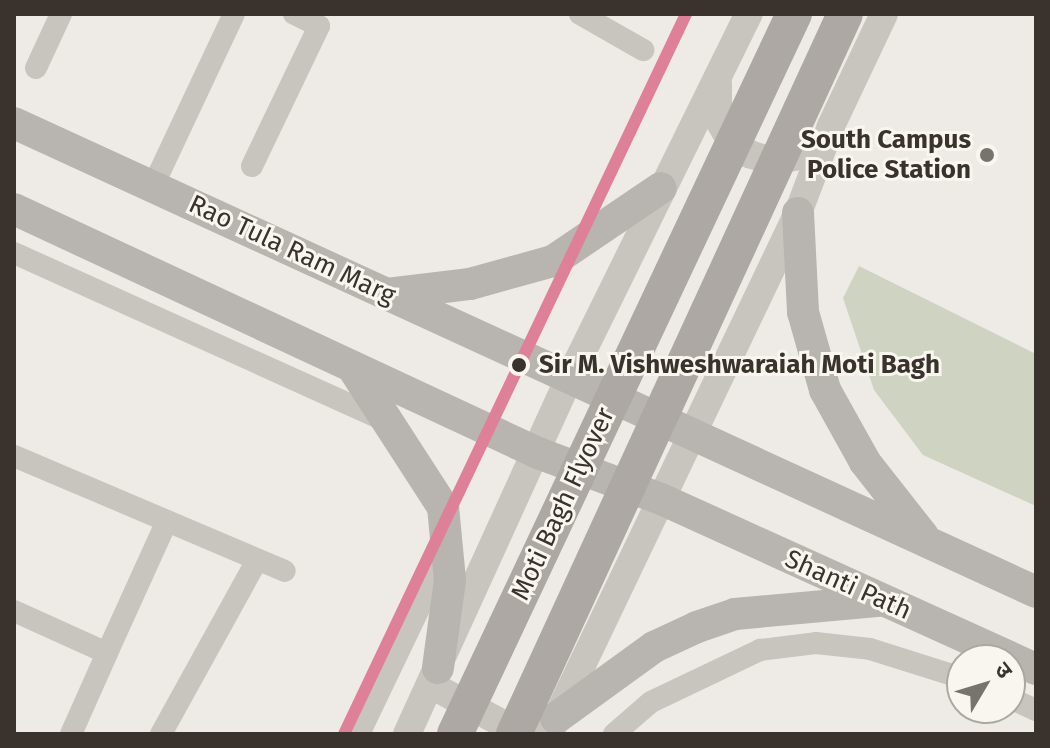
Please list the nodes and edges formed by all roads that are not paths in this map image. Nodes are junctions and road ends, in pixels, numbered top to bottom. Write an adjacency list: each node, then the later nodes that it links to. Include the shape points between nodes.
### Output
1 (61, 14): 10 (street)
2 (234, 14): 15 (street)
3 (294, 14): 14 (street, via 319,26)
4 (580, 14): 9 (street)
5 (749, 14): 11 (street)
6 (794, 14): 45 (main road, Moti Bagh Flyover, bridge)
7 (845, 14): 46 (main road, Moti Bagh Flyover, bridge)
8 (884, 14): 13 (street)
9 (643, 50)
10 (36, 68)
11 (721, 72): 13 (street, via 715,95 718,119 730,140 749,154 772,161 796,157 816,145); 16 (street)
12 (14, 123): 15 (main road, Rao Tula Ram Marg)
13 (831, 126): 18 (street)
14 (252, 166)
15 (153, 186): 20 (main road, Rao Tula Ram Marg)
16 (661, 188): 20 (main road, via 553,261 470,284); 22 (street)
17 (14, 209): 21 (main road)
18 (798, 213): 24 (street); 29 (main road, via 803,312 825,390 865,462)
19 (14, 253): 23 (street)
20 (387, 294): 22 (main road, Rao Tula Ram Marg)
21 (352, 366): 23 (main road); 25 (main road)
22 (570, 377): 24 (main road, Rao Tula Ram Marg); 25 (street)
23 (391, 423): 30 (main road, via 443,507)
24 (695, 434): 27 (street); 29 (main road)
25 (538, 453): 27 (main road, Shanti Path); 39 (street)
26 (14, 456): 28 (street)
27 (661, 499): 34 (main road, Shanti Path); 40 (street)
28 (167, 521): 31 (street); 36 (street)
29 (930, 544): 33 (main road)
30 (449, 545): 39 (main road); 43 (street)
31 (257, 560): 32 (street); 42 (street)
32 (285, 571)
33 (1036, 592)
34 (882, 601): 37 (main road, Shanti Path); 40 (main road, via 735,614 697,627 654,647)
35 (14, 611): 36 (street)
36 (107, 653): 41 (street)
37 (1036, 669)
38 (946, 673): 48 (street, via 870,649 816,643 760,650 651,702)
39 (434, 676): 44 (street); 47 (street)
40 (552, 726)
41 (71, 734)
42 (161, 734)
43 (359, 734)
44 (407, 734)
45 (455, 734)
46 (514, 734)
47 (522, 734)
48 (614, 734)

